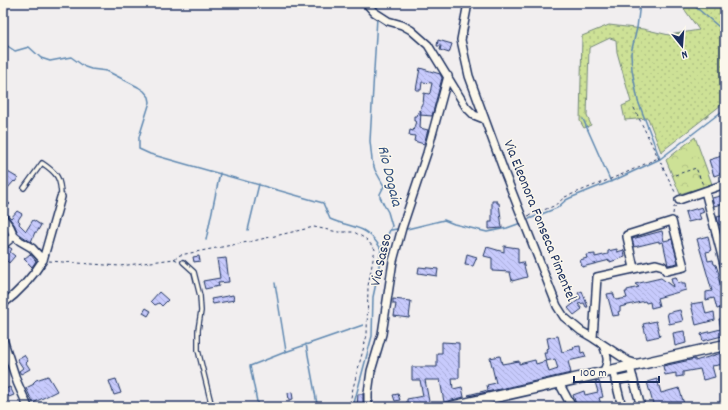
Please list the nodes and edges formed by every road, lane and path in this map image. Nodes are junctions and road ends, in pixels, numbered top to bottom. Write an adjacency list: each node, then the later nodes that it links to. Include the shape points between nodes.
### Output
1 (366, 3): 3 (street, via 388,21 402,25 420,37)
2 (468, 3): 5 (street, via 461,40 469,76)
3 (448, 76): 5 (street, via 466,107 474,115); 36 (street, Via Sasso, via 393,261 382,334 371,371)
4 (634, 108): 6 (path)
5 (484, 118): 14 (street, Via Eleonora Fonseca Pimentel)
6 (658, 158): 12 (path); 14 (path, via 565,197 554,206)
7 (674, 175): 10 (path, via 696,168)
8 (725, 184): 10 (street)
9 (24, 188): 11 (lane, via 42,163 58,178)
10 (705, 191): 12 (street); 21 (street)
11 (61, 197): 18 (street)
12 (679, 200): 15 (path, via 680,205 674,207)
13 (3, 218): 16 (street)
14 (523, 218): 23 (street, Via Eleonora Fonseca Pimentel, via 557,306 564,317)
15 (672, 221): 20 (street, via 626,237); 20 (street, via 684,267 666,271 663,266 656,264)
16 (14, 236): 17 (street); 18 (street, via 32,248)
17 (3, 245)
18 (43, 260): 22 (street); 35 (path, via 120,266 174,259 180,255 314,227 354,232 366,239 375,249 368,286 367,335)
19 (183, 262): 34 (lane, via 194,272 200,296 198,350)
20 (634, 268): 23 (street, via 597,278)
21 (725, 268)
22 (3, 304)
23 (593, 338): 25 (street, Via Eleonora Fonseca Pimentel)
24 (3, 339): 33 (street)
25 (603, 345): 27 (street, Via Eleonora Fonseca Pimentel); 28 (street)
26 (725, 345): 29 (main road)
27 (618, 355): 29 (street, Via Eleonora Fonseca Pimentel); 30 (street, via 619,362)
28 (608, 360): 30 (street); 30 (street)
29 (634, 366): 30 (main road); 31 (street)
30 (612, 374): 31 (street); 32 (main road); 39 (street)
31 (633, 377): 40 (street)
32 (559, 383): 37 (main road); 38 (street)
33 (28, 407)
34 (212, 407)
35 (349, 407)
36 (368, 407)
37 (451, 407)
38 (572, 407)
39 (622, 407)
40 (641, 407)

